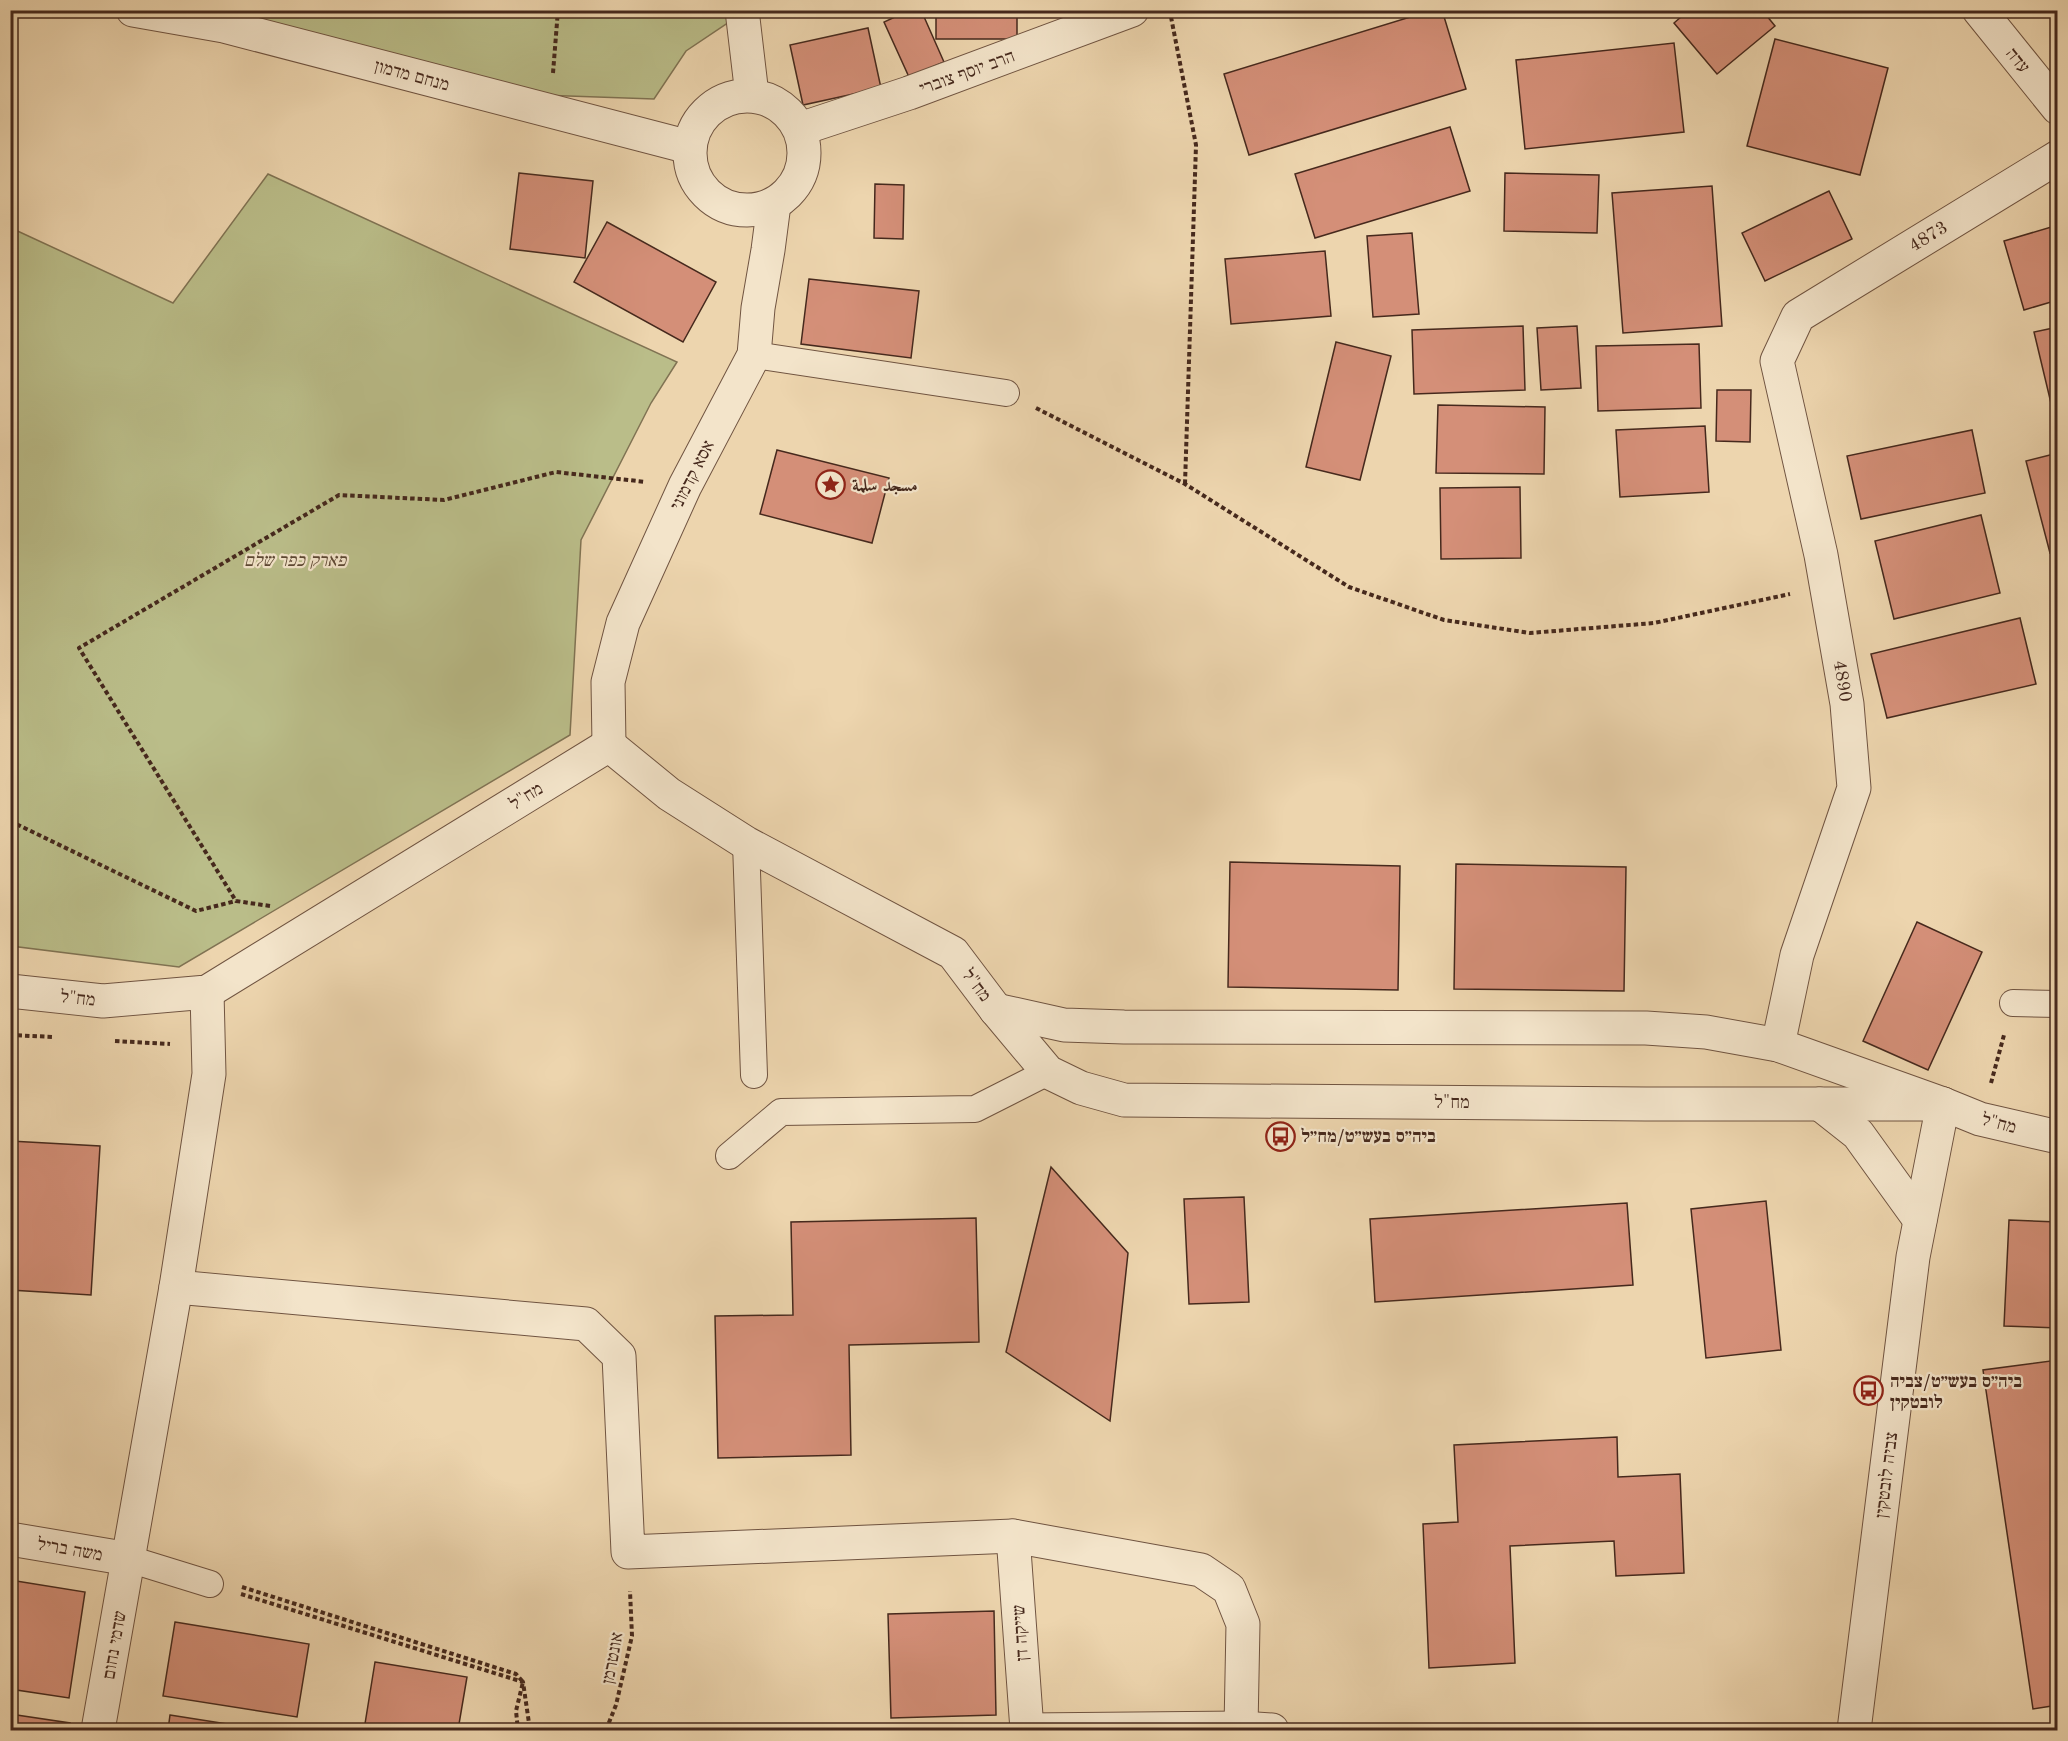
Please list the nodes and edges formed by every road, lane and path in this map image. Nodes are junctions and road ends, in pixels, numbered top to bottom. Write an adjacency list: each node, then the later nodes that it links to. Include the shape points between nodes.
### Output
1 (133, 10): 7 (street, מנחם מדמון)
2 (558, 10): 10 (path)
3 (742, 10): 8 (street)
4 (1132, 10): 11 (street, הרב יוסף צוברי)
5 (1170, 10): 18 (path, via 1196,145)
6 (1979, 10): 9 (street, עדה)
7 (225, 18): 10 (street, מנחם מדמון)
8 (752, 95): 11 (street, via 781,106); 12 (street, via 717,103 694,129)
9 (2058, 108)
10 (551, 112): 12 (street, מנחם מדמון)
11 (800, 129): 14 (street, via 805,146 804,164 788,194)
12 (689, 147): 14 (street, via 696,181 707,195 739,210 757,210)
13 (2058, 157): 15 (street, 4873)
14 (774, 204): 16 (street, אסא קדמוני)
15 (1798, 316): 20 (street, 4890, via 1777,361)
16 (754, 355): 17 (lane); 19 (street, אסא קדמוני)
17 (1006, 393): 18 (path)
18 (1185, 484): 20 (path, via 1348,587 1444,620 1530,633 1654,623)
19 (685, 486): 21 (street, אסא קדמוני, via 623,623 608,681); 24 (path, via 556,472 444,500 339,495 80,648)
20 (1826, 586): 31 (street, 4890, via 1847,704 1854,788 1797,955)
21 (609, 745): 23 (street, מח"ל, via 669,794); 27 (street, מח"ל)
22 (10, 821): 24 (path, via 196,911)
23 (746, 843): 30 (street, מח"ל, via 953,953); 33 (lane)
24 (236, 901): 25 (path)
25 (271, 907)
26 (10, 991): 27 (street, מח"ל, via 103,1001)
27 (207, 992): 40 (street, שדמי נחום, via 209,1074)
28 (2013, 1003): 29 (lane); 36 (path)
29 (2058, 1004)
30 (996, 1010): 31 (street, מח"ל, via 1064,1025 1646,1028 1706,1032); 32 (street, מח"ל)
31 (1778, 1045): 35 (street, מח"ל)
32 (1048, 1072): 34 (street, מח"ל, via 1081,1088 1124,1100); 38 (lane, via 975,1109 781,1112)
33 (753, 1075)
34 (1821, 1104): 35 (street, מח"ל); 39 (street, via 1858,1134)
35 (1943, 1104): 36 (street, מח"ל); 39 (street, צביה לובטקין)
36 (1980, 1119): 37 (street, מח"ל)
37 (2058, 1137)
38 (729, 1156)
39 (1920, 1220): 54 (street, צביה לובטקין)
40 (176, 1287): 43 (street, via 586,1324 619,1356); 44 (street, שדמי נחום)
41 (1013, 1536): 43 (street); 48 (street, שייקה דן); 49 (street, via 1201,1570 1229,1589 1243,1624)
42 (10, 1539): 44 (street, משה בריל)
43 (628, 1552): 53 (path, אונטרמן, via 632,1636)
44 (129, 1560): 45 (lane); 50 (street, שדמי נחום)
45 (210, 1584): 47 (path)
46 (237, 1586): 47 (path, via 516,1674)
47 (524, 1682): 51 (path, via 516,1711); 52 (path)
48 (1027, 1730): 49 (street)
49 (1257, 1730)
50 (98, 1731)
51 (518, 1731)
52 (530, 1731)
53 (606, 1731)
54 (1854, 1731)

